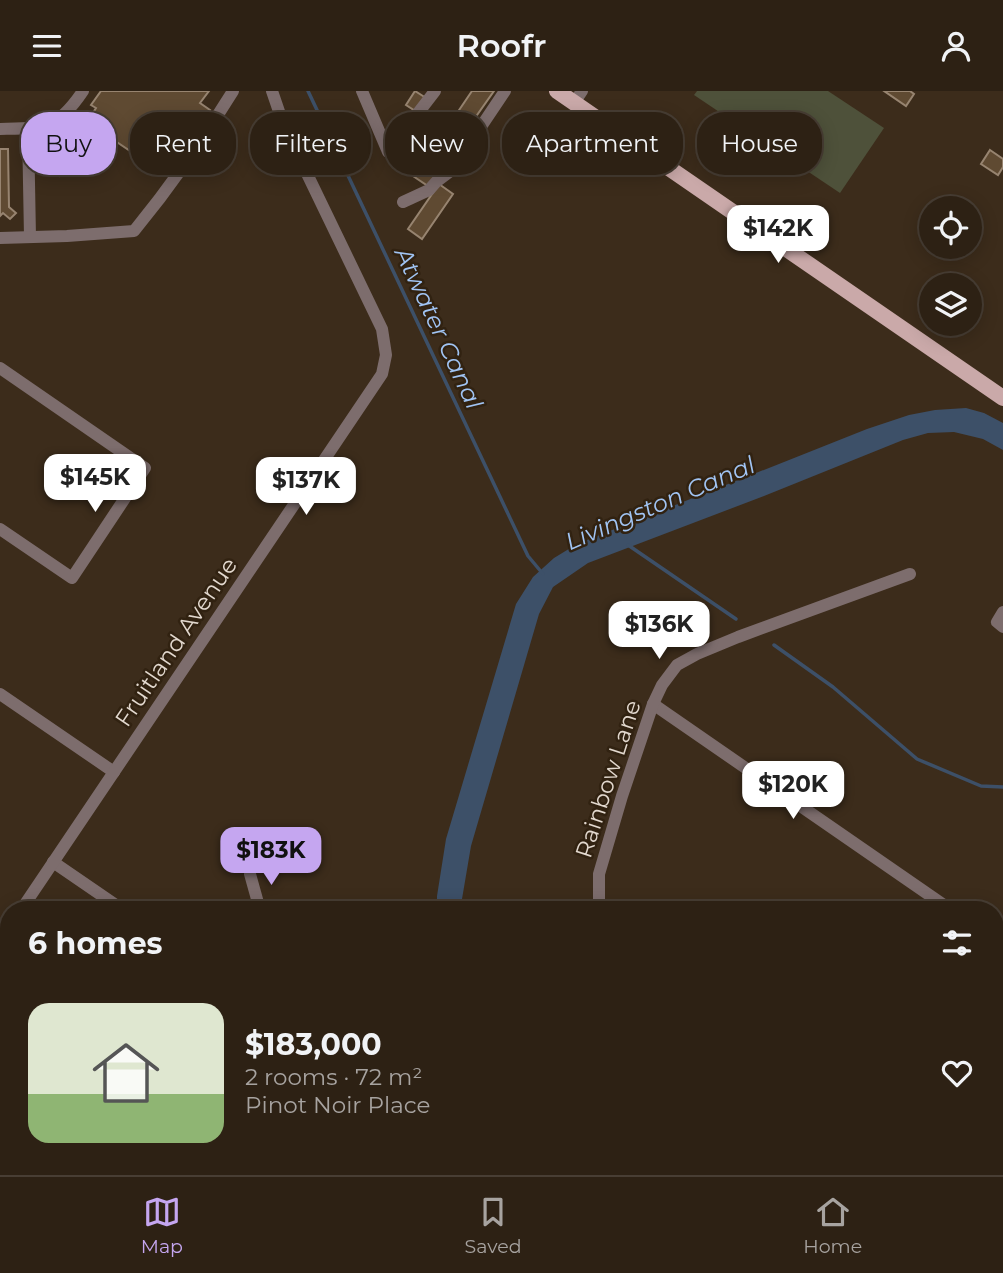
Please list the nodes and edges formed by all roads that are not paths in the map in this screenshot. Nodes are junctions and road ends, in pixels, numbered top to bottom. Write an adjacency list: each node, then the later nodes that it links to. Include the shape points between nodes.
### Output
1 (83, 91): 9 (street)
2 (233, 91): 14 (street, via 192,156 134,231)
3 (272, 91): 24 (street, Fruitland Avenue, via 382,329 386,355 382,374)
4 (362, 91): 5 (street, via 388,152)
5 (435, 91)
6 (505, 91): 13 (street, via 452,170 429,190)
7 (557, 91): 8 (main road)
8 (578, 97): 17 (main road)
9 (68, 112)
10 (21, 128): 11 (street)
11 (0, 129)
12 (29, 175): 14 (street)
13 (403, 202)
14 (30, 237): 15 (street)
15 (0, 238)
16 (0, 368): 18 (street, via 145,468 72,578)
17 (1003, 398)
18 (0, 529)
19 (910, 573): 23 (street, Rainbow Lane, via 697,654 677,665)
20 (1003, 612): 21 (street, via 998,622)
21 (1003, 627)
22 (0, 694): 24 (street)
23 (653, 704): 30 (street, Rainbow Lane, via 599,874); 31 (street)
24 (114, 772): 25 (street, Fruitland Avenue)
25 (53, 862): 27 (street, Fruitland Avenue); 28 (street)
26 (250, 874): 29 (street)
27 (27, 901)
28 (110, 901)
29 (258, 901)
30 (599, 901)
31 (938, 901)

